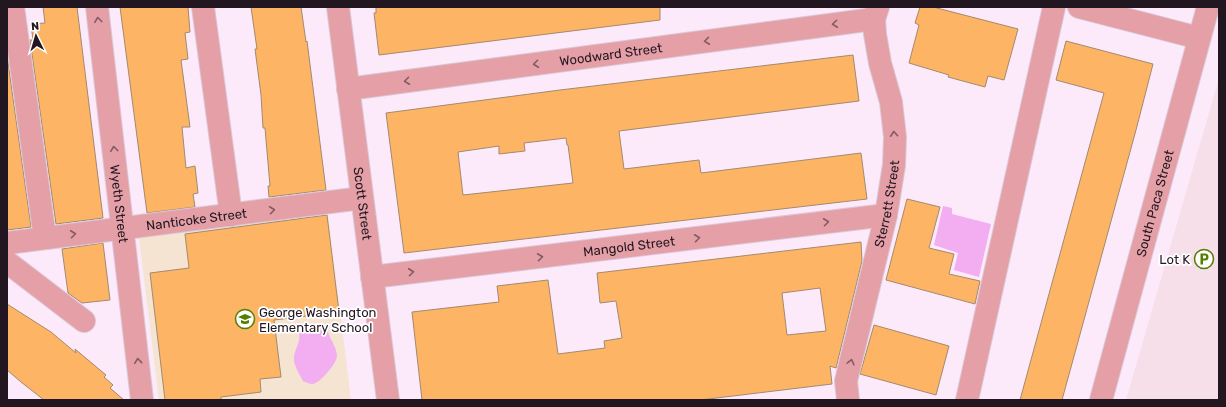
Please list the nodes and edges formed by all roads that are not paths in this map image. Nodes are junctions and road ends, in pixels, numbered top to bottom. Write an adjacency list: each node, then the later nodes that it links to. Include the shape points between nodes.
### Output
1 (13, 7): 15 (street)
2 (97, 7): 14 (street, Wyeth Street, one-way to 2)
3 (203, 7): 12 (street)
4 (338, 7): 10 (street, Scott Street)
5 (1054, 7): 23 (street)
6 (1079, 7): 9 (street)
7 (1208, 7): 9 (street, South Paca Street)
8 (876, 13): 10 (street, Woodward Street, one-way to 10); 13 (street, Sterrett Street, one-way to 8, via 894,165 895,137 875,34)
9 (1199, 38): 24 (street, South Paca Street)
10 (348, 89): 11 (street, Scott Street)
11 (362, 198): 12 (street, Nanticoke Street, one-way to 11); 18 (street, Scott Street)
12 (231, 215): 14 (street, Nanticoke Street)
13 (886, 215): 18 (street, Mangold Street, one-way to 13); 22 (street, Sterrett Street, one-way to 13, via 846,381)
14 (123, 228): 15 (street, Nanticoke Street, one-way to 14); 20 (street, Wyeth Street, one-way to 14)
15 (45, 238): 16 (street, Nanticoke Street)
16 (7, 243)
17 (7, 262): 19 (street)
18 (372, 277): 21 (street, Scott Street)
19 (84, 321)
20 (142, 400)
21 (388, 400)
22 (848, 400)
23 (968, 400)
24 (1101, 400)

